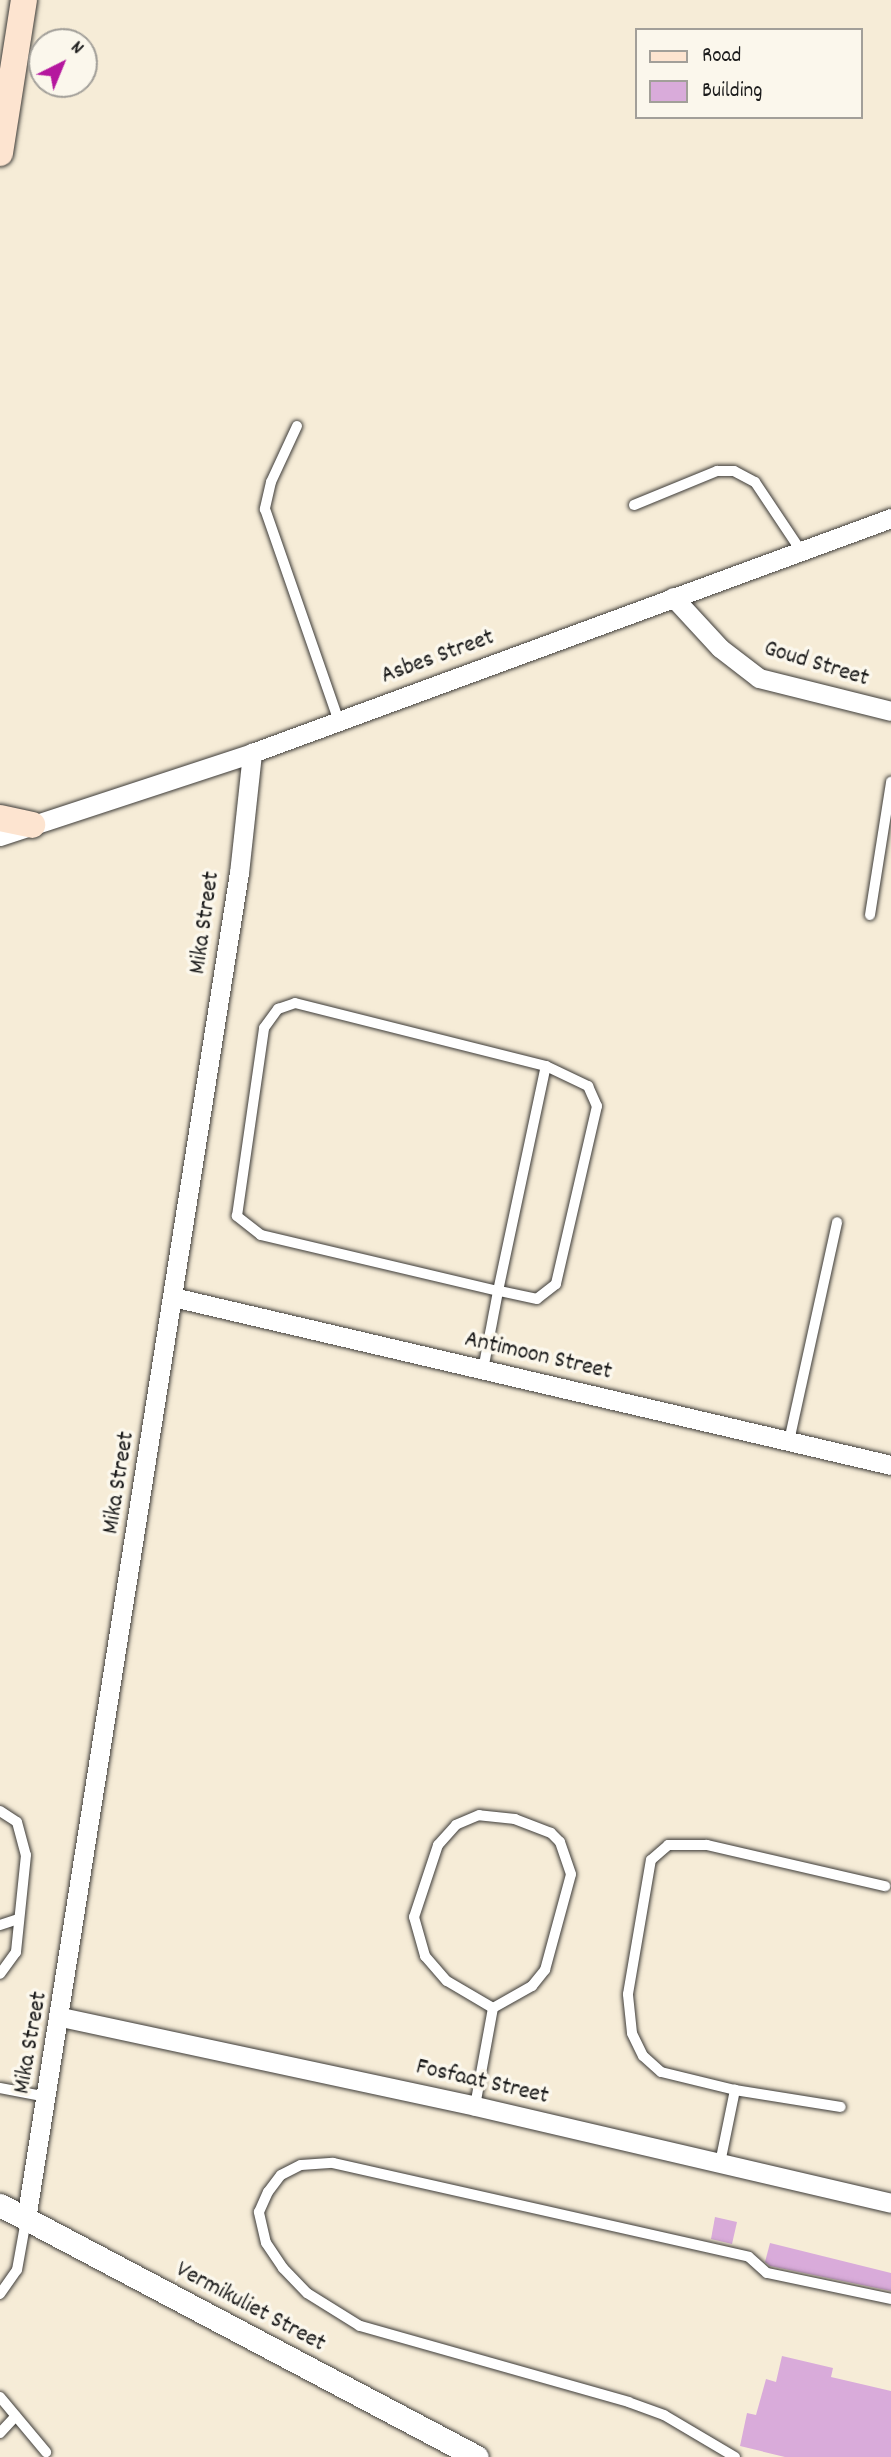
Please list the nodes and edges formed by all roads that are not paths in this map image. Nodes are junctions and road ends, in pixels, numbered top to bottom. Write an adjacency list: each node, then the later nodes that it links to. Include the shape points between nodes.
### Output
1 (24, 0): 2 (main road)
2 (9, 41): 3 (main road)
3 (0, 153)
4 (297, 426): 10 (lane, via 271,482 265,509)
5 (634, 505): 7 (lane, via 717,471 734,471 764,493)
6 (891, 518): 7 (street, Asbes Street)
7 (801, 551): 8 (street, Asbes Street)
8 (673, 597): 9 (street, Goud Street, via 720,648 759,678); 10 (street, Asbes Street)
9 (891, 711)
10 (339, 720): 11 (street, Asbes Street)
11 (252, 753): 13 (street, Asbes Street); 19 (street, Mika Street, via 239,873)
12 (891, 782): 15 (lane)
13 (32, 825): 14 (main road)
14 (1, 832)
15 (870, 915)
16 (546, 1066): 18 (lane); 18 (lane, via 578,1078 597,1106 556,1284 537,1299); 18 (lane, via 295,1003 278,1009 264,1028 236,1204 244,1225 261,1235)
17 (837, 1222): 21 (lane)
18 (498, 1291): 20 (lane)
19 (173, 1297): 20 (street, Antimoon Street); 29 (street, Mika Street)
20 (483, 1370): 21 (street, Antimoon Street)
21 (789, 1441): 22 (street, Antimoon Street)
22 (891, 1465)
23 (0, 1811): 25 (lane, via 17,1822 24,1843)
24 (885, 1886): 31 (lane, via 707,1844 668,1845 651,1860 628,1994 632,2033 643,2056 661,2072)
25 (19, 1919): 26 (lane); 27 (lane, via 16,1952)
26 (0, 1925)
27 (0, 1974)
28 (494, 2008): 28 (lane, via 447,1981 425,1956 414,1917 438,1845 456,1825 479,1815 515,1819 551,1833 561,1842 571,1874 545,1970 532,1986); 33 (lane)
29 (61, 2017): 32 (street, Mika Street); 33 (street, Fosfaat Street)
30 (0, 2088): 32 (lane)
31 (735, 2090): 34 (lane); 35 (lane)
32 (47, 2097): 38 (street, Mika Street)
33 (475, 2106): 35 (street, Fosfaat Street)
34 (841, 2107)
35 (720, 2163): 36 (street, Fosfaat Street)
36 (891, 2203)
37 (0, 2205): 38 (street, Vermikuliet Street)
38 (26, 2219): 39 (lane, via 17,2270); 45 (street, Vermikuliet Street)
39 (0, 2294)
40 (891, 2299): 46 (lane, via 767,2273 749,2257 333,2164 301,2165 281,2175 268,2192 261,2222 266,2243 283,2269 307,2293 360,2326 629,2402 664,2415)
41 (0, 2397): 42 (lane)
42 (16, 2416): 43 (lane); 44 (lane)
43 (0, 2433)
44 (46, 2452)
45 (477, 2457)
46 (735, 2457)

